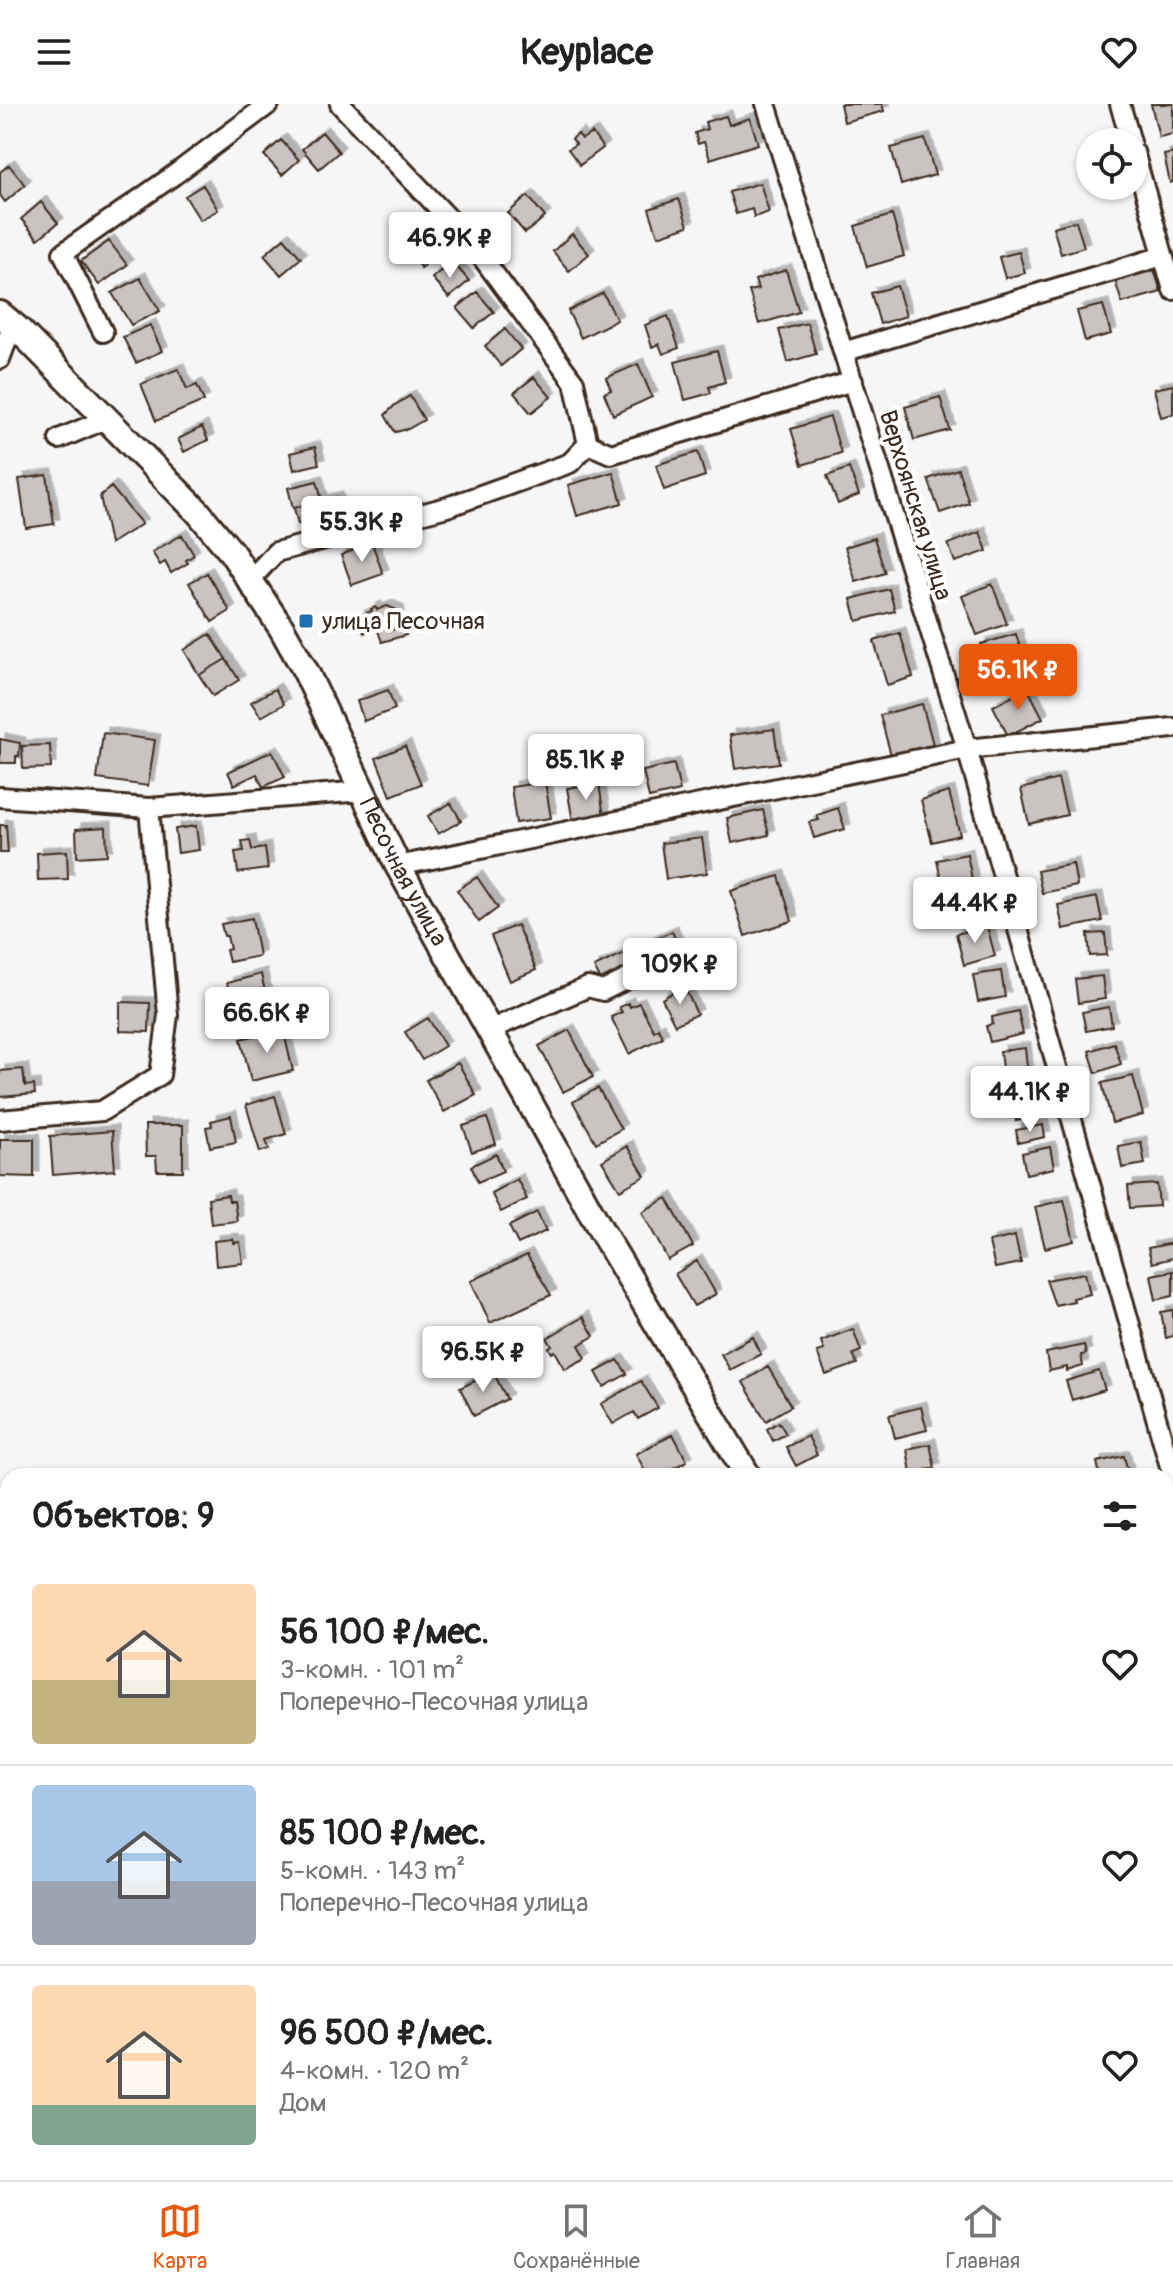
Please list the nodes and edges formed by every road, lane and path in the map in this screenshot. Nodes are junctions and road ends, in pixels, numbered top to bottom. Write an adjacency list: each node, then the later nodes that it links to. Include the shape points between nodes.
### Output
1 (269, 104): 10 (street, via 63,253)
2 (340, 104): 16 (street, via 470,241 574,382)
3 (766, 104): 11 (street, Верхоянская улица)
4 (1120, 104): 5 (street)
5 (1127, 128)
6 (1148, 195): 7 (street)
7 (1166, 250): 8 (street); 11 (street)
8 (1173, 290)
9 (6, 319): 12 (street); 14 (main road, Песочная улица)
10 (103, 332)
11 (843, 352): 13 (street, Верхоянская улица)
12 (0, 359)
13 (853, 381): 16 (street, via 611,454); 19 (street, Верхоянская улица)
14 (106, 419): 15 (street); 17 (main road, Песочная улица, via 198,512)
15 (59, 439)
16 (588, 444): 17 (street, via 570,463 447,507 276,552)
17 (250, 580): 20 (main road, Песочная улица, via 306,672)
18 (1173, 728): 19 (street)
19 (967, 749): 23 (street); 28 (street, Верхоянская улица)
20 (363, 791): 22 (street); 23 (main road, Песочная улица)
21 (0, 797): 22 (street)
22 (149, 808): 26 (street, via 168,1015 160,1075 102,1111)
23 (398, 866): 25 (main road, Песочная улица)
24 (643, 971): 25 (street, via 603,991 588,987)
25 (489, 1030): 27 (main road, Песочная улица)
26 (0, 1120)
27 (743, 1468)
28 (1170, 1468)

